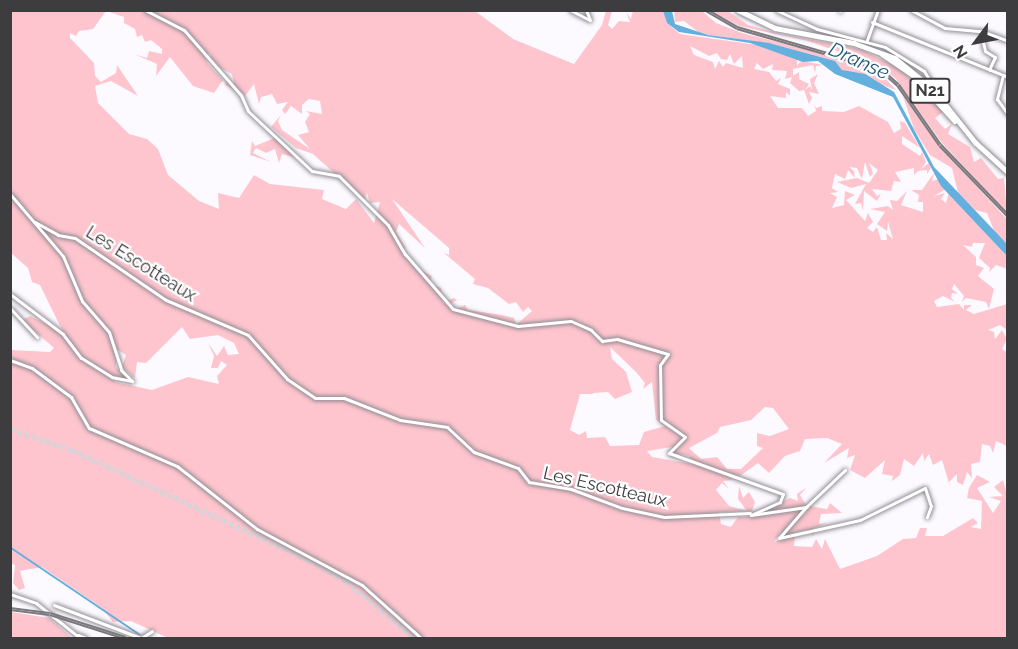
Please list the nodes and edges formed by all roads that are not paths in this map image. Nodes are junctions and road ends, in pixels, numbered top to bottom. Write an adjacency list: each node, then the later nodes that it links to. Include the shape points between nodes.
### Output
1 (145, 10): 30 (street, Les Escotteaux, via 185,31 241,95 248,111 312,171 339,176 389,226 405,254 453,309 518,326 570,321 591,330 599,341 617,339 668,354 660,365 661,420 685,437 669,453 783,494 780,502)
2 (570, 10): 3 (street, via 590,20)
3 (586, 10)
4 (738, 10): 12 (main road, N21, via 775,28)
5 (777, 10): 9 (street, via 817,29)
6 (878, 10): 8 (street)
7 (911, 10): 10 (street, via 945,28 981,31)
8 (872, 22): 9 (street); 13 (street)
9 (867, 40): 16 (street, via 905,58)
10 (1008, 41)
11 (983, 42): 13 (street, via 985,51 996,57)
12 (874, 50): 17 (main road, N21, via 902,62); 20 (main road, N21, via 913,75)
13 (989, 70): 14 (street)
14 (1003, 75): 15 (street); 19 (street, via 997,99)
15 (1008, 77)
16 (930, 78): 17 (street); 18 (street)
17 (930, 86): 18 (main road, N21)
18 (940, 98): 20 (main road, N21)
19 (1008, 114)
20 (976, 143): 21 (main road, N21)
21 (1008, 172)
22 (10, 194): 23 (street)
23 (35, 222): 24 (street, via 63,256 80,298 110,332 130,383 81,358 63,334); 30 (street, Les Escotteaux, via 57,235 75,238 166,300 248,335 287,379 315,398 344,398 400,420 447,427 480,455 519,469 529,482 571,489 622,508 664,517)
24 (10, 294)
25 (10, 308): 26 (street)
26 (37, 337)
27 (10, 360): 38 (street, via 32,368 72,398 89,428 177,466 257,529 360,583)
28 (845, 470): 29 (street)
29 (806, 507): 30 (street, Les Escotteaux); 31 (street, via 779,538 860,520 924,488 930,505)
30 (750, 513)
31 (927, 517)
32 (10, 594): 35 (street, via 36,603)
33 (54, 605): 34 (street, via 141,638)
34 (152, 631)
35 (73, 633): 36 (street); 37 (street)
36 (80, 639)
37 (86, 639)
38 (421, 639)

